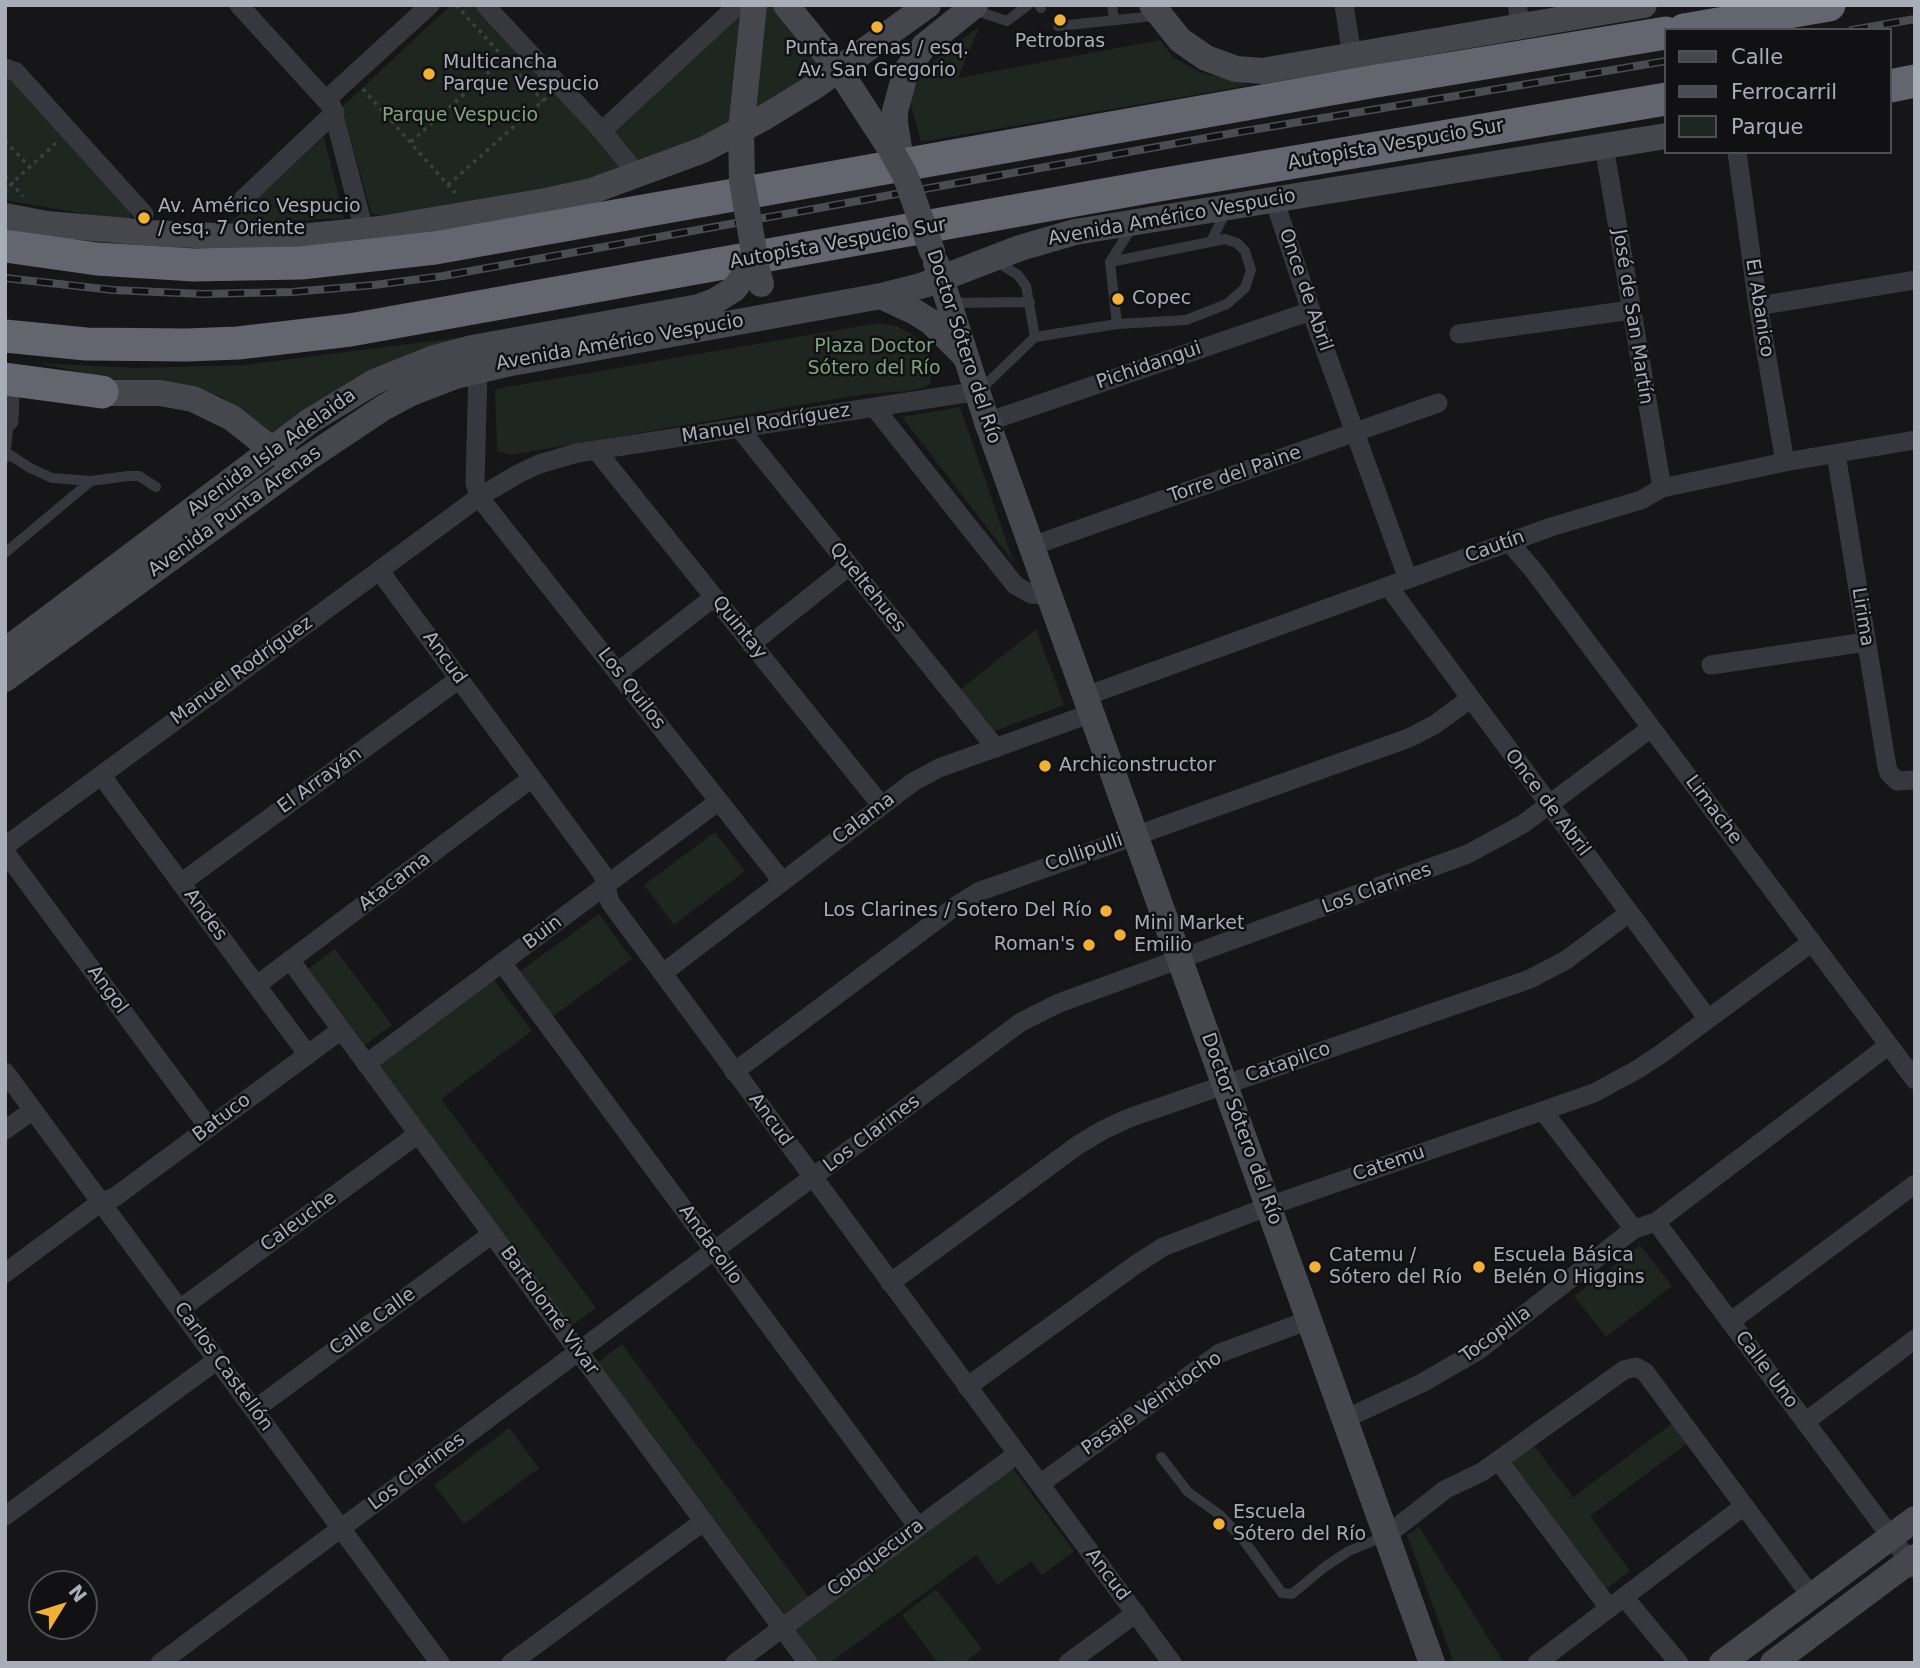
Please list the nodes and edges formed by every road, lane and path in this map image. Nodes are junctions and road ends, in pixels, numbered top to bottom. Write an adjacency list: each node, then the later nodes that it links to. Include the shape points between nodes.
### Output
1 (239, 5): 35 (street)
2 (430, 5): 27 (street)
3 (456, 5): 22 (path)
4 (485, 5): 29 (street)
5 (738, 5): 38 (street)
6 (754, 5): 36 (main road)
7 (786, 5): 26 (main road)
8 (928, 5): 26 (main road)
9 (1028, 5): 14 (lane, via 1007,21)
10 (1112, 5): 17 (lane)
11 (1344, 5): 21 (street)
12 (1644, 5): 16 (main road)
13 (1829, 5): 19 (highway)
14 (973, 7): 43 (main road, via 924,46 906,71 895,111)
15 (1156, 10): 17 (lane); 21 (main road, via 1192,50 1236,69 1274,69)
16 (1519, 16): 21 (main road)
17 (1114, 19): 18 (lane)
18 (1058, 26)
19 (1696, 28)
20 (1664, 33): 61 (highway, via 435,248 301,262 208,265 120,261)
21 (1352, 57)
22 (504, 58): 33 (path); 41 (path)
23 (1915, 58): 24 (highway)
24 (1892, 62)
25 (5, 68): 37 (street, via 16,72)
26 (839, 70): 36 (main road); 43 (main road)
27 (352, 76): 35 (street); 41 (path)
28 (1915, 81): 30 (highway)
29 (561, 86): 33 (path); 38 (street)
30 (1892, 86)
31 (1915, 97): 34 (main road)
32 (1664, 99): 75 (highway, Autopista Vespucio Sur, via 350,330 187,345 86,344)
33 (543, 101): 49 (path)
34 (1892, 101)
35 (331, 105): 54 (street); 59 (street)
36 (741, 130): 46 (main road); 62 (main road, bridge, via 742,181)
37 (69, 131): 45 (path); 56 (street)
38 (602, 131): 46 (street)
39 (1664, 136): 42 (main road, Avenida Américo Vespucio)
40 (5, 141): 45 (path)
41 (411, 142): 49 (path)
42 (1604, 146): 52 (main road, Avenida Américo Vespucio); 70 (street, José de San Martín)
43 (895, 149): 66 (main road, Doctor Sótero del Río, bridge)
44 (1737, 154): 69 (street, El Abanico)
45 (30, 167): 48 (path)
46 (638, 175): 59 (main road, via 546,201)
47 (5, 176): 48 (path)
48 (12, 183): 50 (path); 51 (path)
49 (448, 185): 53 (path)
50 (5, 193)
51 (24, 197)
52 (1274, 199): 55 (main road, Avenida Américo Vespucio); 71 (street, Once de Abril)
53 (461, 200)
54 (239, 203)
55 (1229, 207): 58 (main road, Avenida Américo Vespucio); 60 (lane)
56 (144, 214)
57 (5, 216): 59 (main road, via 93,229 261,238)
58 (1135, 222): 63 (main road, Avenida Américo Vespucio, via 1075,232); 64 (lane)
59 (364, 230)
60 (1211, 241): 64 (lane); 73 (lane, via 1233,242 1248,256 1250,279 1239,295 1186,320)
61 (5, 246)
62 (754, 251): 72 (main road, bridge, via 761,284 774,302); 88 (main road, Avenida Isla Adelaida, bridge, via 734,289 715,301 434,358 349,395)
63 (990, 259): 66 (main road, Avenida Américo Vespucio); 68 (lane, via 1018,275 1027,286)
64 (1110, 262): 73 (lane)
65 (1915, 280): 69 (street)
66 (946, 291): 67 (main road, Avenida Américo Vespucio); 68 (lane); 77 (main road, Doctor Sótero del Río)
67 (881, 296): 72 (main road, Avenida Américo Vespucio); 77 (main road, via 931,322)
68 (1030, 302): 76 (lane)
69 (1758, 306): 93 (street, El Abanico)
70 (1630, 310): 74 (street); 96 (street, José de San Martín)
71 (1311, 311): 84 (street, Pichidangui); 86 (street, Once de Abril)
72 (790, 313): 78 (main road, Avenida Américo Vespucio)
73 (1117, 324): 76 (lane)
74 (1459, 334)
75 (5, 336)
76 (1035, 337): 80 (lane)
77 (969, 360): 80 (main road, Doctor Sótero del Río)
78 (478, 369): 92 (main road, Avenida Punta Arenas, via 401,398); 97 (street, via 475,482)
79 (102, 391): 81 (highway); 88 (main road, via 193,399 232,418)
80 (978, 391): 83 (street, Manuel Rodríguez); 84 (main road, Doctor Sótero del Río)
81 (7, 397): 91 (lane)
82 (1438, 403): 86 (street, Torre del Paine)
83 (874, 407): 85 (street, Manuel Rodríguez); 105 (street, via 1015,585 1031,594)
84 (987, 422): 99 (main road, Doctor Sótero del Río)
85 (739, 428): 89 (street, Manuel Rodríguez); 101 (street, Queltehues)
86 (1355, 432): 99 (street, Torre del Paine); 103 (street, Once de Abril)
87 (1915, 440): 90 (street, Cautín)
88 (271, 449): 92 (main road, via 287,458); 109 (main road, Avenida Isla Adelaida)
89 (596, 450): 97 (street, Manuel Rodríguez, via 538,464); 106 (street, Quintay)
90 (1836, 454): 93 (street, Cautín); 107 (street, Lirima)
91 (6, 456): 94 (lane, via 52,478)
92 (308, 458): 113 (main road, Avenida Punta Arenas)
93 (1785, 463): 96 (street, Cautín)
94 (91, 481): 95 (lane, via 128,475); 100 (lane)
95 (156, 487)
96 (1662, 488): 98 (street, Cautín, via 1640,500)
97 (479, 497): 102 (street, Manuel Rodríguez); 111 (street, Los Quilos)
98 (1509, 542): 103 (street, Cautín); 116 (street, Limache)
99 (1032, 546): 105 (main road, Doctor Sótero del Río)
100 (5, 553)
101 (849, 566): 108 (street); 117 (street, Queltehues)
102 (379, 570): 112 (street, Ancud); 118 (street, Manuel Rodríguez)
103 (1409, 579): 104 (street, Cautín)
104 (1388, 586): 114 (street, Once de Abril); 115 (street, Cautín)
105 (1050, 596): 115 (main road, Doctor Sótero del Río)
106 (714, 597): 108 (street, Quintay); 111 (street)
107 (1866, 642): 110 (street); 120 (street, Lirima, via 1887,767 1892,778)
108 (751, 644): 122 (street, Quintay)
109 (5, 651)
110 (1712, 665)
111 (618, 672): 121 (street, Los Quilos)
112 (459, 679): 119 (street, Ancud); 128 (street, El Arrayán)
113 (5, 680)
114 (1470, 699): 123 (street, Once de Abril); 124 (street, Collipulli, via 1409,738)
115 (1089, 705): 117 (street, Calama); 124 (main road, Doctor Sótero del Río)
116 (1651, 728): 123 (street, Los Clarines); 131 (street, Limache)
117 (996, 748): 122 (street, Calama, via 925,775)
118 (101, 775): 125 (street, Manuel Rodríguez); 128 (street, Andes)
119 (533, 778): 129 (street, Ancud, via 602,873); 132 (street, Atacama)
120 (1915, 780)
121 (719, 801): 127 (street, Los Quilos); 129 (street, Buin)
122 (881, 805): 127 (street, Calama)
123 (1548, 805): 130 (street, Once de Abril); 133 (street, Los Clarines, via 1468,854)
124 (1135, 835): 133 (main road, Doctor Sótero del Río); 143 (street, Collipulli, via 967,898)
125 (5, 846)
126 (5, 852): 148 (street, Angol)
127 (782, 881): 135 (street, Calama)
128 (181, 883): 136 (street, Andes)
129 (606, 887): 134 (street, Buin); 135 (street, Ancud, via 610,902)
130 (1629, 913): 137 (street, Once de Abril); 145 (street, Catapilco, via 1566,960 1530,978)
131 (1811, 942): 137 (street, Catemu); 139 (street, Limache)
132 (290, 960): 136 (street, Atacama); 138 (street, Bartolomé Vivar)
133 (1180, 960): 145 (main road, Doctor Sótero del Río); 151 (street, Los Clarines, via 1033,1015)
134 (503, 964): 141 (street, Buin); 158 (street, Andacollo)
135 (663, 973): 143 (street, Ancud)
136 (257, 985): 140 (street, Andes)
137 (1708, 1019): 147 (street, Catemu, via 1614,1083)
138 (341, 1030): 140 (street, Batuco); 141 (street, Bartolomé Vivar)
139 (1889, 1045): 144 (street, Limache); 155 (street)
140 (308, 1055): 148 (street, Batuco)
141 (366, 1064): 150 (street, Bartolomé Vivar)
142 (5, 1072): 146 (street, Carlos Castellón)
143 (734, 1072): 151 (street, Ancud)
144 (1915, 1080)
145 (1225, 1085): 154 (main road, Doctor Sótero del Río); 160 (street, Catapilco, via 1129,1118 1090,1137)
146 (33, 1110): 149 (street); 153 (street, Carlos Castellón)
147 (1543, 1111): 154 (street, Catemu); 156 (street)
148 (209, 1128): 153 (street, Batuco, via 115,1197)
149 (5, 1130)
150 (418, 1134): 157 (street, Bartolomé Vivar); 161 (street, Caleuche)
151 (813, 1179): 158 (street, Los Clarines); 160 (street, Ancud)
152 (1915, 1184): 163 (street)
153 (101, 1202): 159 (street, Batuco); 161 (street, Carlos Castellón)
154 (1269, 1206): 162 (main road, Doctor Sótero del Río); 167 (street, Catemu, via 1191,1234 1149,1255)
155 (1656, 1222): 156 (street); 163 (street, Calle Uno)
156 (1634, 1229): 169 (street, Tocopilla, via 1479,1350)
157 (492, 1234): 165 (street, Bartolomé Vivar); 168 (street, Calle Calle)
158 (715, 1251): 165 (street, Los Clarines); 179 (street, Andacollo)
159 (5, 1273)
160 (890, 1283): 167 (street, Ancud)
161 (180, 1309): 166 (street, Carlos Castellón)
162 (1309, 1320): 169 (main road, Doctor Sótero del Río); 174 (street, Pasaje Veintiocho, via 1220,1353)
163 (1730, 1322): 170 (street, Calle Uno)
164 (1915, 1339): 170 (street)
165 (579, 1352): 178 (street, Bartolomé Vivar); 180 (street, Los Clarines)
166 (217, 1360): 168 (street, Carlos Castellón); 176 (street)
167 (968, 1387): 171 (street, Ancud)
168 (254, 1410): 180 (street, Carlos Castellón)
169 (1345, 1419): 181 (main road, Doctor Sótero del Río)
170 (1805, 1422): 182 (street, Calle Uno)
171 (1017, 1454): 174 (street, Ancud); 179 (street, Cobquecura)
172 (1161, 1457): 181 (lane, via 1188,1492 1220,1515 1245,1542 1282,1593 1292,1594 1349,1551)
173 (1498, 1461): 175 (street, via 1624,1370 1636,1367 1645,1372); 181 (street, via 1446,1489); 185 (street)
174 (1040, 1485): 186 (street, Ancud)
175 (1744, 1506): 184 (street); 185 (street)
176 (5, 1516)
177 (1915, 1519): 182 (main road)
178 (704, 1521): 187 (street, Bartolomé Vivar); 190 (street)
179 (918, 1527): 187 (street, Cobquecura)
180 (341, 1528): 188 (street, Los Clarines); 189 (street, Carlos Castellón)
181 (1387, 1535): 195 (main road, Doctor Sótero del Río)
182 (1891, 1536): 183 (street, Calle Uno); 184 (main road)
183 (1913, 1562): 199 (main road)
184 (1811, 1596): 198 (main road)
185 (1616, 1602): 196 (street); 197 (street)
186 (1136, 1614): 193 (street); 194 (street, Ancud)
187 (783, 1628): 191 (street, Cobquecura); 192 (street, Bartolomé Vivar)
188 (160, 1663)
189 (440, 1663)
190 (511, 1663)
191 (735, 1663)
192 (808, 1663)
193 (1068, 1663)
194 (1172, 1663)
195 (1432, 1663)
196 (1537, 1663)
197 (1679, 1663)
198 (1722, 1663)
199 (1773, 1663)

